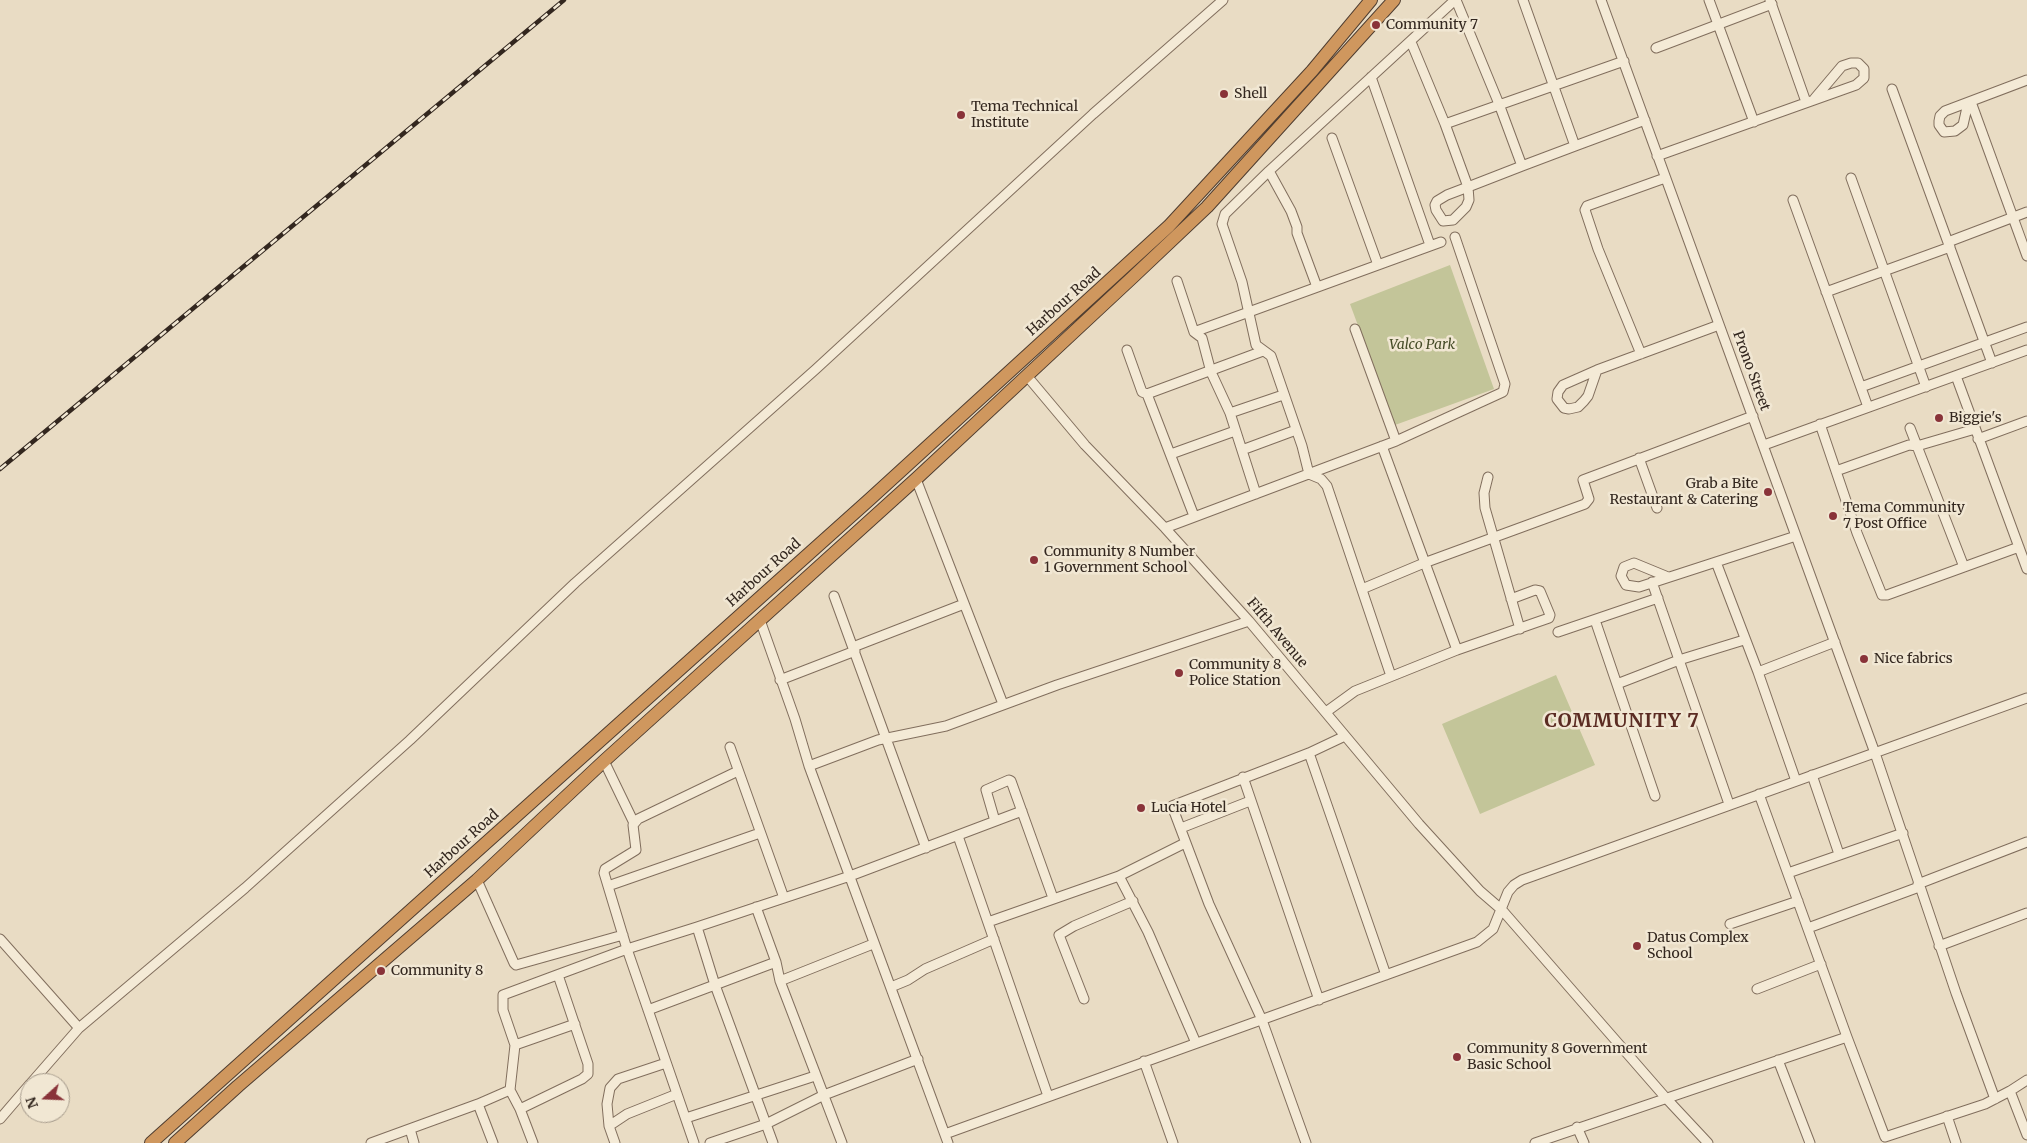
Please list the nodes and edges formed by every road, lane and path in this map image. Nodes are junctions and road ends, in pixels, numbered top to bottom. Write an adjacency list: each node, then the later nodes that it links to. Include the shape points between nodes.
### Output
1 (1223, 0): 181 (street, via 576,583 410,740 245,888)
2 (1372, 0): 214 (highway, Harbour Road, via 1312,71 1169,226)
3 (1394, 0): 57 (highway, Harbour Road, via 1207,208)
4 (1456, 0): 10 (street); 19 (street)
5 (1523, 0): 15 (street)
6 (1601, 0): 12 (street, Prono Street)
7 (1709, 0): 9 (street)
8 (1771, 2): 9 (street); 18 (street)
9 (1718, 25): 11 (street); 21 (street)
10 (1411, 42): 13 (street); 22 (street)
11 (1656, 48)
12 (1624, 61): 15 (street); 20 (street, Prono Street)
13 (1371, 77): 27 (street); 36 (street)
14 (2027, 80): 32 (street, via 1969,103)
15 (1554, 86): 19 (street); 24 (street)
16 (1892, 89): 35 (street)
17 (1816, 98): 17 (street, via 1842,66 1858,63 1864,69 1864,78 1856,85); 18 (street)
18 (1806, 102): 21 (street)
19 (1499, 104): 22 (street); 26 (street)
20 (1645, 120): 24 (street); 25 (street, Prono Street)
21 (1754, 122): 25 (street)
22 (1446, 124): 26 (street, via 1468,187)
23 (1332, 138): 38 (street)
24 (1575, 146): 26 (street)
25 (1657, 156): 28 (street, Prono Street)
26 (1522, 166)
27 (1270, 171): 41 (street, via 1291,211); 43 (street, via 1225,214 1222,221)
28 (1665, 178): 44 (street, Prono Street); 52 (street, via 1587,206 1585,210)
29 (1852, 178): 39 (street)
30 (1793, 200): 42 (street)
31 (2027, 212): 32 (street)
32 (2013, 218): 35 (street); 37 (street)
33 (1455, 238): 73 (street, via 1505,389 1500,395)
34 (1441, 242): 36 (street)
35 (1949, 244): 39 (street); 48 (street)
36 (1430, 245): 38 (street)
37 (2027, 256)
38 (1378, 266): 41 (street)
39 (1885, 271): 42 (street); 54 (street)
40 (1177, 281): 47 (street)
41 (1317, 287): 43 (street)
42 (1826, 292): 59 (street)
43 (1248, 312): 47 (street); 51 (street, via 1256,345)
44 (1719, 325): 52 (street); 65 (street, Prono Street)
45 (2027, 327): 48 (street)
46 (1354, 329): 73 (street)
47 (1194, 332): 56 (street, via 1202,338)
48 (1985, 342): 53 (street); 54 (street)
49 (1127, 350): 61 (street, via 1142,392)
50 (2027, 350): 53 (street)
51 (1263, 352): 56 (street); 62 (street, via 1271,356)
52 (1641, 354): 55 (street)
53 (1992, 363): 58 (street)
54 (1918, 366): 59 (street); 60 (street)
55 (1597, 370): 55 (street, via 1563,385 1557,399 1564,408 1578,407 1584,401)
56 (1211, 372): 61 (street); 64 (street)
57 (1027, 376): 83 (highway, Harbour Road); 87 (street, Fifth Avenue, via 1085,445)
58 (1956, 376): 60 (street); 69 (street)
59 (1861, 387): 63 (street)
60 (1926, 387): 63 (street)
61 (1147, 394): 78 (street)
62 (1283, 394): 64 (street); 70 (street)
63 (1868, 407): 67 (street)
64 (1230, 413): 71 (street)
65 (1753, 416): 74 (street, Prono Street); 79 (street)
66 (2027, 422): 72 (street)
67 (1820, 424): 74 (street); 80 (street)
68 (1910, 428): 76 (street)
69 (1975, 429): 72 (street); 76 (street)
70 (1296, 430): 77 (street); 81 (street)
71 (1235, 431): 77 (street); 78 (street)
72 (1978, 439): 90 (street)
73 (1396, 440): 75 (street)
74 (1764, 445): 88 (street, Prono Street)
75 (1382, 446): 81 (street); 92 (street)
76 (1917, 446): 80 (street, via 1910,444); 93 (street)
77 (1242, 450): 84 (street)
78 (1171, 454): 86 (street)
79 (1639, 458): 85 (street); 89 (street, via 1583,480 1588,503)
80 (1836, 471): 93 (street, via 1882,595 1887,596)
81 (1309, 474): 84 (street); 97 (street, via 1327,486)
82 (1488, 477): 89 (street, via 1484,493)
83 (916, 480): 101 (street); 102 (highway, Harbour Road)
84 (1256, 494): 86 (street)
85 (1657, 508)
86 (1194, 516): 87 (street)
87 (1166, 528): 104 (street, Fifth Avenue)
88 (1796, 536): 91 (street); 108 (street, Prono Street)
89 (1493, 539): 92 (street); 100 (street)
90 (2019, 547): 93 (street); 94 (street)
91 (1716, 562): 95 (street); 107 (street)
92 (1424, 563): 97 (street); 110 (street)
93 (1964, 567)
94 (2027, 569)
95 (1668, 577): 96 (street); 96 (street, via 1634,564 1624,567 1622,576 1626,585 1639,587)
96 (1652, 582): 99 (street)
97 (1362, 589): 113 (street)
98 (834, 596): 109 (street)
99 (1658, 598): 103 (street); 111 (street)
100 (1511, 599): 105 (street); 105 (street, via 1538,590 1550,615 1548,620)
101 (964, 604): 109 (street); 117 (street)
102 (760, 620): 114 (street); 124 (highway, Harbour Road)
103 (1595, 620): 106 (street); 115 (street)
104 (1249, 621): 117 (street); 118 (street, Fifth Avenue)
105 (1520, 629): 110 (street)
106 (1558, 632)
107 (1744, 640): 111 (street); 112 (street)
108 (1835, 642): 112 (street); 122 (street, Prono Street)
109 (854, 649): 114 (street); 120 (street)
110 (1457, 650): 113 (street)
111 (1679, 660): 115 (street); 133 (street)
112 (1758, 672): 129 (street)
113 (1391, 676): 118 (street, via 1348,695)
114 (780, 680): 125 (street)
115 (1617, 684): 131 (street)
116 (2027, 698): 122 (street)
117 (1003, 704): 120 (street, via 946,726)
118 (1326, 712): 119 (street, Fifth Avenue)
119 (1345, 736): 123 (street); 156 (street, Fifth Avenue, via 1418,824 1480,892)
120 (886, 738): 125 (street); 143 (street)
121 (730, 748): 126 (street)
122 (1875, 752): 127 (street); 139 (street, Prono Street)
123 (1309, 753): 128 (street); 171 (street)
124 (604, 761): 136 (street); 148 (highway, Harbour Road)
125 (808, 766): 146 (street)
126 (738, 771): 136 (street); 138 (street)
127 (1812, 775): 129 (street); 144 (street)
128 (1243, 778): 132 (street); 137 (street, via 1172,806)
129 (1796, 781): 130 (street)
130 (1759, 794): 133 (street); 145 (street)
131 (1655, 796)
132 (1250, 801): 137 (street); 177 (street)
133 (1729, 804): 156 (street, via 1522,880 1508,892)
134 (1022, 811): 135 (street); 135 (street, via 1011,781 1007,780 986,790); 152 (street)
135 (995, 821): 140 (street)
136 (634, 823): 149 (street, via 636,850 605,869)
137 (1180, 828): 141 (street)
138 (760, 833): 149 (street); 151 (street)
139 (1903, 833): 144 (street); 150 (street, Prono Street)
140 (958, 836): 143 (street); 158 (street)
141 (1185, 842): 147 (street); 179 (street, via 1209,904)
142 (2027, 842): 150 (street)
143 (926, 848): 146 (street)
144 (1839, 854): 145 (street)
145 (1788, 873): 154 (street)
146 (850, 876): 151 (street); 165 (street)
147 (1120, 876): 152 (street); 153 (street)
148 (477, 880): 162 (street, via 516,965); 212 (highway, Harbour Road)
149 (608, 886): 162 (street)
150 (1919, 886): 161 (street); 166 (street, Prono Street)
151 (784, 898): 155 (street)
152 (1053, 898): 158 (street)
153 (1133, 901): 176 (street, via 1059,935); 183 (street)
154 (1798, 901): 159 (street); 161 (street)
155 (756, 907): 160 (street); 168 (street)
156 (1502, 910): 171 (street, via 1493,929 1477,942); 199 (street, Fifth Avenue)
157 (2027, 913): 166 (street)
158 (988, 922): 164 (street)
159 (1730, 924)
160 (697, 928): 167 (street); 173 (street)
161 (1808, 928): 169 (street)
162 (623, 934): 167 (street)
163 (0, 939): 181 (street)
164 (994, 939): 174 (street); 198 (street)
165 (873, 944): 172 (street); 174 (street)
166 (1940, 946): 200 (street, Prono Street)
167 (627, 949): 170 (street); 178 (street)
168 (776, 962): 172 (street); 173 (street)
169 (1821, 964): 175 (street); 182 (street)
170 (558, 975): 180 (street); 184 (street, via 503,995 503,1010)
171 (1386, 975): 177 (street)
172 (780, 981): 190 (street)
173 (715, 985): 178 (street); 197 (street)
174 (891, 987): 185 (street)
175 (1757, 989)
176 (1084, 999)
177 (1319, 1000): 179 (street)
178 (648, 1010): 188 (street)
179 (1262, 1020): 183 (street); 225 (street)
180 (576, 1024): 184 (street); 202 (street, via 588,1074 582,1080)
181 (79, 1028): 189 (street)
182 (1846, 1037): 186 (street); 213 (street)
183 (1196, 1043): 187 (street)
184 (515, 1044): 192 (street)
185 (918, 1059): 195 (street); 211 (street)
186 (1778, 1060): 199 (street); 229 (street)
187 (1144, 1061): 198 (street); 224 (street)
188 (666, 1063): 194 (street); 207 (street, via 618,1079 610,1088 607,1104)
189 (40, 1073)
190 (815, 1076): 195 (street); 197 (street)
191 (2027, 1080): 193 (street)
192 (510, 1090): 201 (street); 202 (street)
193 (2010, 1091): 200 (street); 210 (street)
194 (677, 1094): 204 (street); 207 (street, via 627,1114)
195 (824, 1095): 206 (street); 223 (street)
196 (20, 1096): 205 (street)
197 (755, 1096): 204 (street); 206 (street)
198 (1048, 1096): 211 (street)
199 (1665, 1097): 208 (street); 228 (street, Fifth Avenue)
200 (1995, 1099): 203 (street)
201 (478, 1104): 209 (street); 217 (street)
202 (520, 1109): 218 (street)
203 (1946, 1116): 213 (street); 230 (street)
204 (686, 1118): 220 (street)
205 (0, 1119)
206 (766, 1124): 221 (street); 222 (street)
207 (609, 1126): 219 (street)
208 (1577, 1128): 226 (street); 227 (street)
209 (410, 1129): 215 (street); 216 (street)
210 (2027, 1135)
211 (946, 1138)
212 (183, 1140)
213 (1886, 1140)
214 (150, 1143)
215 (371, 1143)
216 (414, 1143)
217 (493, 1143)
218 (532, 1143)
219 (615, 1143)
220 (694, 1143)
221 (710, 1143)
222 (773, 1143)
223 (842, 1143)
224 (1172, 1143)
225 (1306, 1143)
226 (1536, 1143)
227 (1584, 1143)
228 (1708, 1143)
229 (1810, 1143)
230 (1956, 1143)

